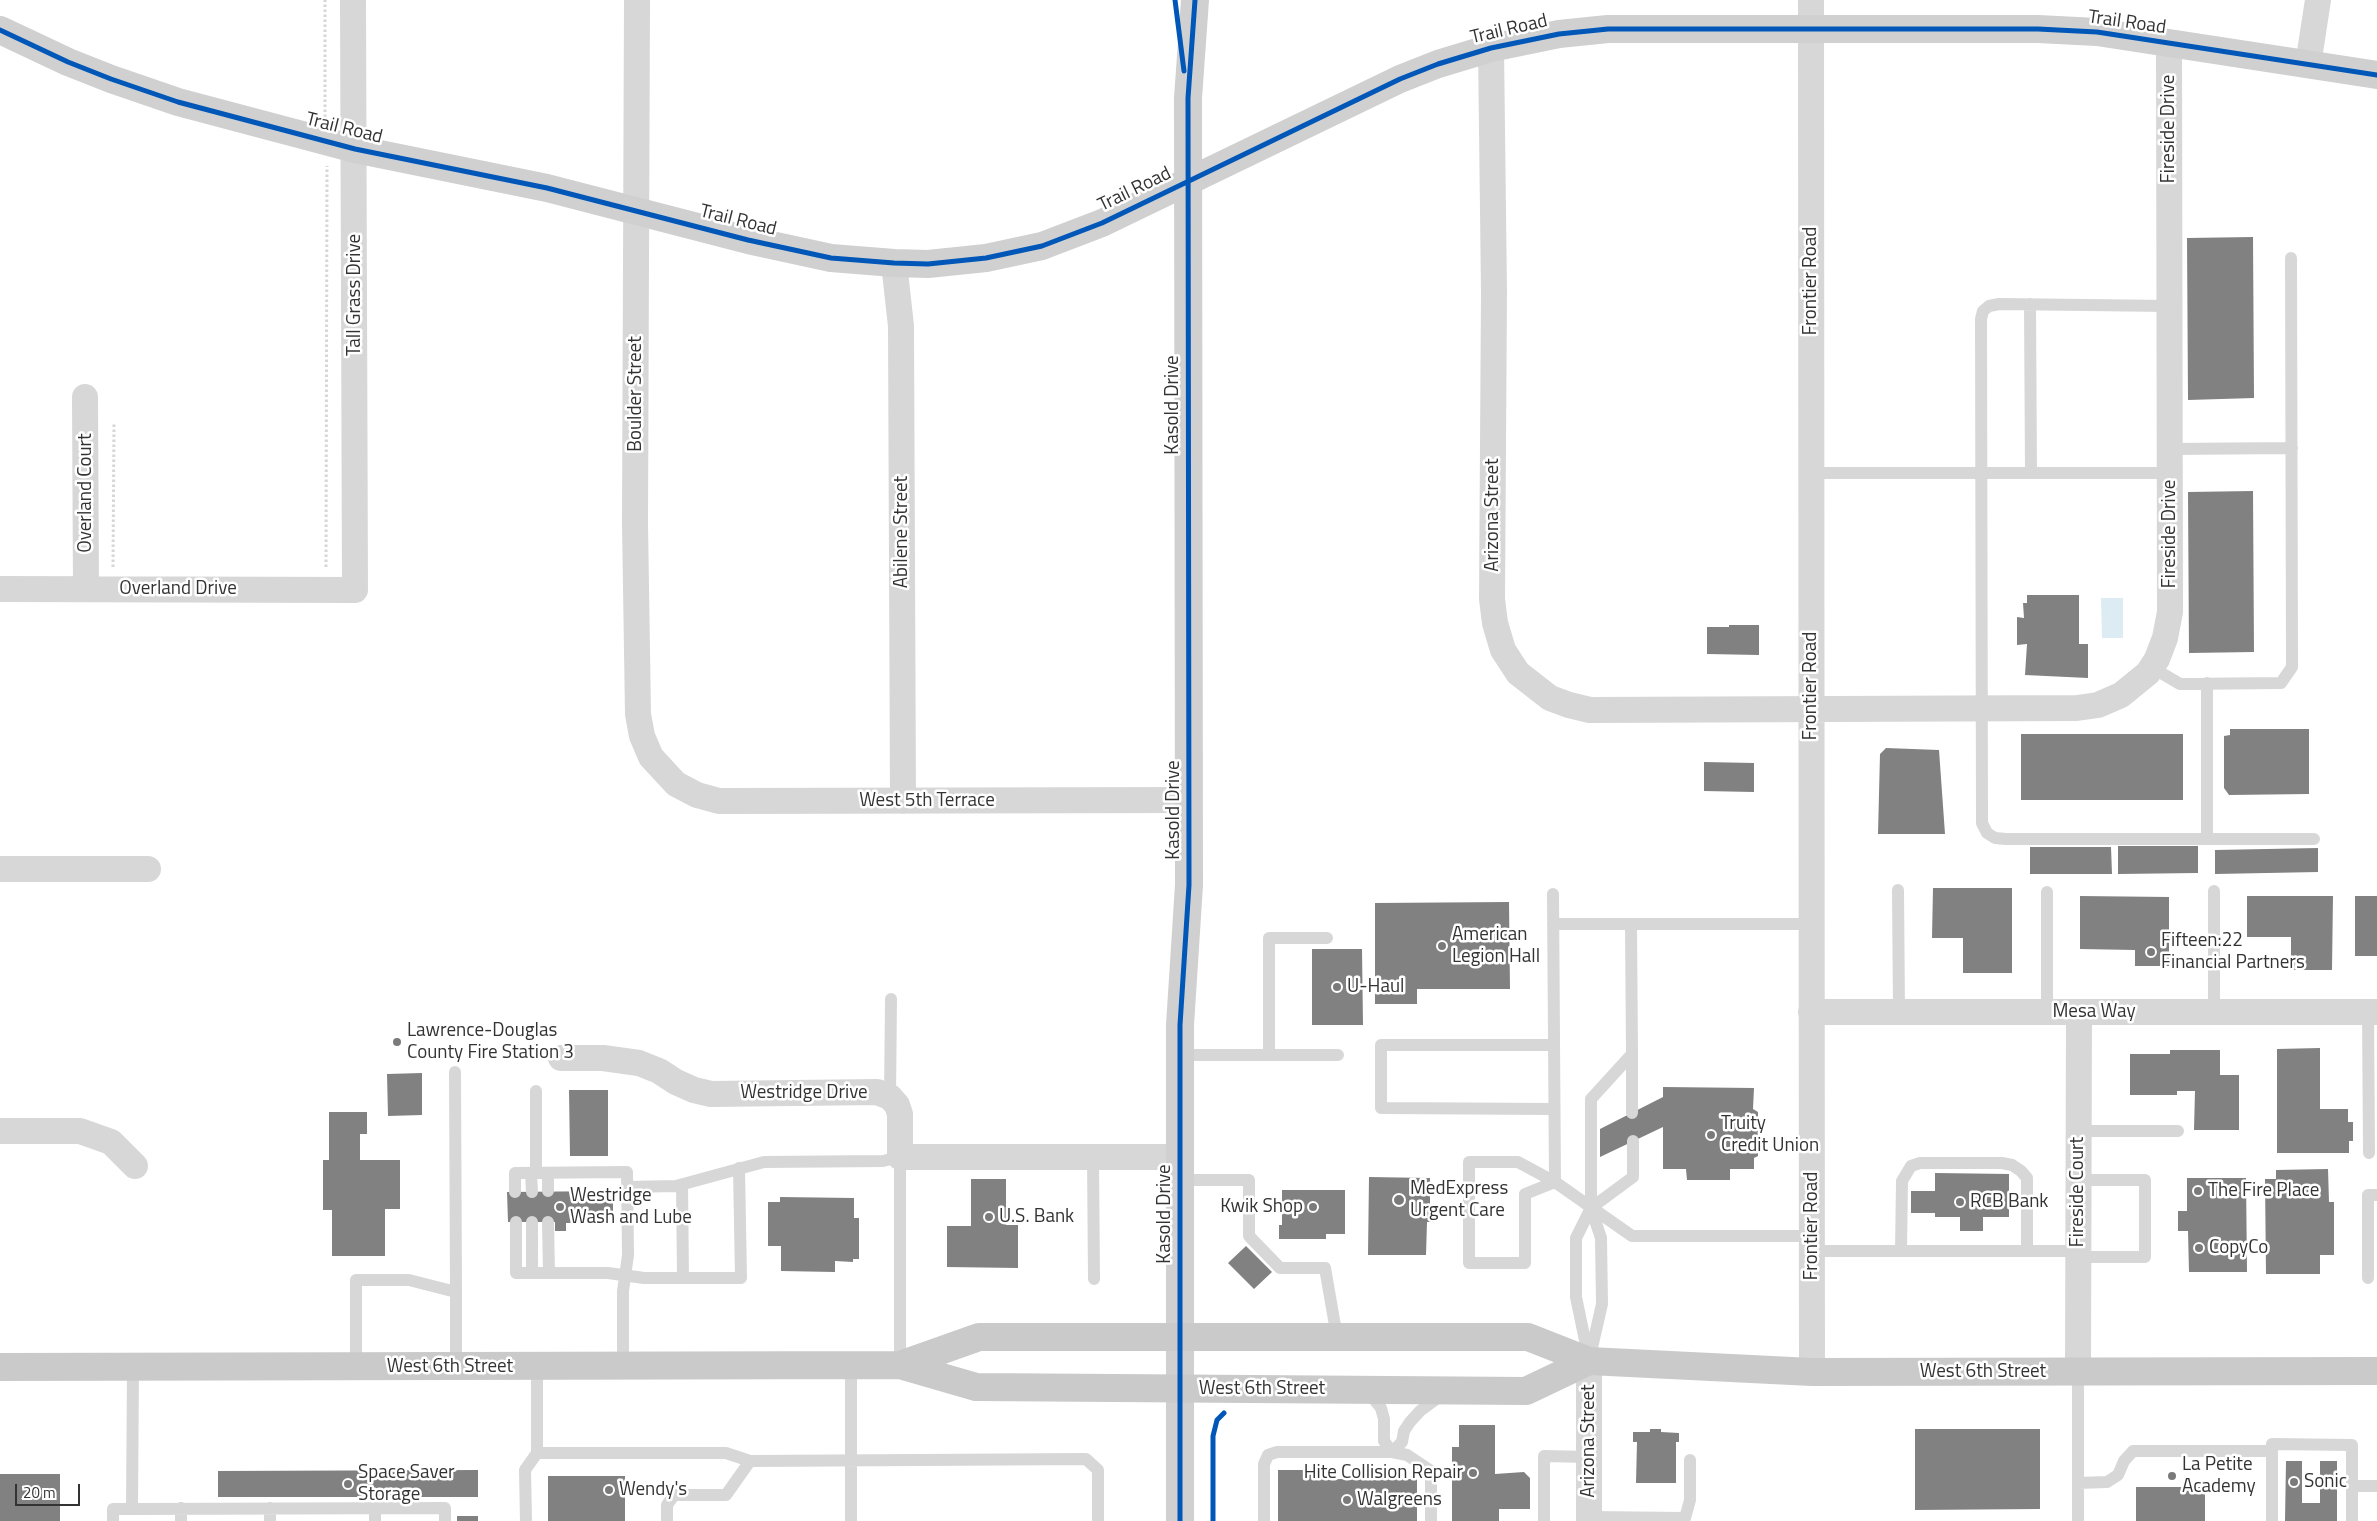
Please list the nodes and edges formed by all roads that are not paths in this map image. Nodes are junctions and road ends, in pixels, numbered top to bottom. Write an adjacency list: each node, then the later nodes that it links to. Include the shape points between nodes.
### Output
1 (353, 0): 14 (street, Tall Grass Drive)
2 (637, 0): 16 (street, Boulder Street)
3 (1175, 0): 13 (street, Kasold Drive)
4 (1195, 0): 13 (street, Kasold Drive)
5 (1811, 0): 7 (street, Frontier Road)
6 (2318, 0): 11 (street)
7 (1811, 29): 9 (street, Trail Road, via 2038,29 2097,32); 10 (street, Trail Road, via 1608,29 1559,34); 24 (street, Frontier Road)
8 (0, 30): 14 (street, Trail Road, via 111,80 178,102)
9 (2169, 43): 11 (street, Trail Road); 20 (street, Fireside Drive)
10 (1492, 48): 15 (street, Trail Road, via 1400,79); 33 (street, Arizona Street, via 1492,599 1503,650 1518,673 1535,688 1562,703 1590,710)
11 (2308, 65): 12 (street, Trail Road)
12 (2377, 75)
13 (1188, 98): 15 (street, Kasold Drive)
14 (356, 149): 16 (street, Trail Road, via 547,188); 29 (street, Tall Grass Drive)
15 (1188, 181): 18 (street, Trail Road, via 1102,223 1042,246 986,258); 35 (street, Kasold Drive)
16 (637, 211): 18 (street, Trail Road, via 831,258); 34 (street, Boulder Street, via 635,523 638,714 642,736 651,757)
17 (2291, 258): 22 (lane)
18 (894, 264): 36 (street, Abilene Street, via 901,326)
19 (2030, 304): 20 (lane); 25 (lane, via 1989,306 1981,318); 26 (lane)
20 (2170, 306): 23 (street, Fireside Drive)
21 (85, 397): 27 (street, Overland Court)
22 (2292, 448): 23 (lane); 31 (lane, via 2292,667 2281,683)
23 (2170, 461): 26 (lane); 30 (street, Fireside Drive, via 2170,612 2165,638)
24 (1811, 473): 25 (lane); 33 (street, Frontier Road)
25 (1982, 473): 26 (lane); 32 (lane)
26 (2031, 473)
27 (86, 588): 28 (street, Overland Drive); 29 (street, Overland Drive)
28 (0, 589)
29 (356, 590)
30 (2151, 667): 31 (lane, via 2180,684); 32 (street, Fireside Drive, via 2121,695 2098,705)
31 (2207, 683): 37 (lane)
32 (1982, 708): 33 (street, Fireside Drive); 37 (lane, via 1982,823 1987,833 1995,838)
33 (1811, 709): 47 (street, Frontier Road)
34 (670, 779): 36 (street, West 5th Terrace, via 696,795 719,801)
35 (1189, 800): 36 (street, West 5th Terrace); 60 (street, Kasold Drive, via 1189,885)
36 (903, 802)
37 (2207, 839): 38 (lane)
38 (2314, 839)
39 (148, 868): 40 (street)
40 (0, 869)
41 (1898, 890): 51 (lane)
42 (2214, 891): 54 (lane)
43 (2047, 892): 52 (lane)
44 (1553, 894): 45 (lane)
45 (1553, 924): 46 (lane); 56 (lane)
46 (1632, 924): 47 (lane); 57 (lane)
47 (1811, 924): 50 (street, Frontier Road)
48 (1328, 938): 58 (lane, via 1269,938)
49 (890, 999): 64 (lane)
50 (1811, 1012): 51 (street, Mesa Way); 90 (street, Frontier Road)
51 (1899, 1012): 52 (street, Mesa Way)
52 (2048, 1012): 53 (street, Mesa Way)
53 (2079, 1012): 54 (street, Mesa Way); 68 (street, Fireside Court)
54 (2214, 1012): 55 (street, Mesa Way)
55 (2373, 1012): 71 (lane)
56 (1554, 1045): 65 (lane); 65 (lane, via 1382,1045 1381,1081 1381,1108)
57 (1632, 1054): 66 (lane); 86 (lane, via 1591,1099)
58 (1270, 1055): 59 (lane); 60 (lane)
59 (1338, 1055)
60 (1180, 1056): 76 (street, Kasold Drive)
61 (561, 1058): 64 (street, Westridge Drive, via 604,1058 638,1063 685,1086 711,1094 877,1092)
62 (455, 1072): 100 (lane)
63 (536, 1091): 77 (lane)
64 (890, 1098): 72 (street, Westridge Drive, via 900,1114)
65 (1554, 1109): 79 (lane)
66 (1632, 1113)
67 (0, 1131): 74 (street, via 80,1131 110,1142)
68 (2079, 1131): 69 (lane); 78 (street, Fireside Court)
69 (2178, 1131)
70 (1633, 1141): 86 (lane, via 1633,1177)
71 (2369, 1153)
72 (900, 1157): 73 (street); 75 (lane, via 883,1161 764,1162); 104 (lane)
73 (1093, 1157): 76 (street); 99 (lane)
74 (135, 1166)
75 (739, 1168): 80 (lane); 97 (lane, via 741,1278)
76 (1180, 1169): 101 (street, Kasold Drive); 102 (lane, via 1248,1180 1248,1236 1280,1268 1325,1268)
77 (538, 1173): 81 (lane, via 627,1172); 82 (lane); 83 (lane, via 515,1173); 84 (lane)
78 (2079, 1180): 93 (street, Fireside Court); 93 (lane, via 2145,1180 2145,1256)
79 (1554, 1182): 79 (lane, via 1518,1162 1469,1162 1469,1263 1525,1263 1525,1194); 86 (lane)
80 (682, 1185): 81 (lane); 97 (lane)
81 (627, 1187): 96 (lane, via 628,1255)
82 (548, 1191)
83 (515, 1192)
84 (532, 1192)
85 (2377, 1195): 98 (lane, via 2368,1195)
86 (1591, 1208): 90 (lane, via 1632,1236); 103 (lane, via 1602,1238 1602,1304); 103 (lane, via 1576,1238 1576,1298)
87 (516, 1222): 94 (lane, via 516,1273)
88 (532, 1222): 94 (lane)
89 (548, 1222): 95 (lane)
90 (1812, 1243): 91 (lane); 112 (street, Frontier Road)
91 (1901, 1251): 92 (lane); 92 (lane, via 1902,1181 1912,1166 1920,1163 2002,1163 2012,1165 2027,1178)
92 (2027, 1252): 93 (lane)
93 (2078, 1254): 113 (street, Fireside Court)
94 (532, 1273): 95 (lane)
95 (549, 1273): 96 (lane)
96 (625, 1275): 97 (lane); 110 (lane)
97 (683, 1278)
98 (2368, 1278)
99 (1094, 1279)
100 (456, 1292): 107 (lane, via 409,1280 356,1280); 108 (lane)
101 (1180, 1337): 102 (main road, West 6th Street); 104 (main road, West 6th Street, via 979,1337); 115 (street, Kasold Drive)
102 (1337, 1337): 103 (main road, West 6th Street, via 1528,1337)
103 (1589, 1360): 112 (main road, West 6th Street); 117 (main road, West 6th Street, via 1526,1391); 121 (street, Arizona Street)
104 (900, 1365): 105 (main road, West 6th Street); 115 (main road, West 6th Street, via 976,1387)
105 (851, 1366): 110 (main road, West 6th Street); 123 (lane)
106 (133, 1367): 107 (main road, West 6th Street); 111 (main road, West 6th Street); 128 (lane)
107 (356, 1367): 108 (main road, West 6th Street)
108 (456, 1367): 109 (main road, West 6th Street)
109 (537, 1367): 110 (main road, West 6th Street); 119 (lane)
110 (623, 1367)
111 (0, 1368)
112 (1812, 1372): 113 (main road, West 6th Street)
113 (2078, 1372): 114 (main road, West 6th Street); 125 (lane)
114 (2377, 1372)
115 (1180, 1388): 116 (main road, West 6th Street); 139 (street, Kasold Drive)
116 (1366, 1390): 117 (main road, West 6th Street); 120 (lane, via 1382,1408 1384,1441)
117 (1448, 1390): 120 (lane, via 1410,1422 1402,1442)
118 (2272, 1451): 125 (lane, via 2133,1452 2124,1461 2118,1475 2107,1482); 126 (lane, via 2272,1444 2352,1444); 144 (lane)
119 (537, 1452): 122 (lane, via 726,1452); 135 (lane, via 525,1470)
120 (1392, 1452): 140 (lane, via 1277,1452 1268,1455 1264,1464); 141 (lane, via 1407,1455 1431,1471)
121 (1589, 1457): 132 (street, Arizona Street); 142 (lane, via 1544,1456)
122 (750, 1460): 123 (lane); 136 (lane, via 726,1495 674,1494 666,1505)
123 (851, 1460): 137 (lane); 138 (lane, via 1086,1459 1098,1470)
124 (1690, 1460): 132 (lane, via 1690,1500 1685,1518)
125 (2078, 1483): 143 (lane)
126 (2352, 1486): 127 (lane); 145 (lane)
127 (2377, 1486)
128 (132, 1509): 130 (lane); 133 (lane, via 113,1509)
129 (375, 1514): 131 (lane); 134 (lane, via 445,1508)
130 (181, 1515): 131 (lane)
131 (270, 1515)
132 (1589, 1519)
133 (113, 1521)
134 (445, 1521)
135 (526, 1521)
136 (667, 1521)
137 (851, 1521)
138 (1098, 1521)
139 (1180, 1521)
140 (1264, 1521)
141 (1431, 1521)
142 (1544, 1521)
143 (2078, 1521)
144 (2272, 1521)
145 (2352, 1521)

